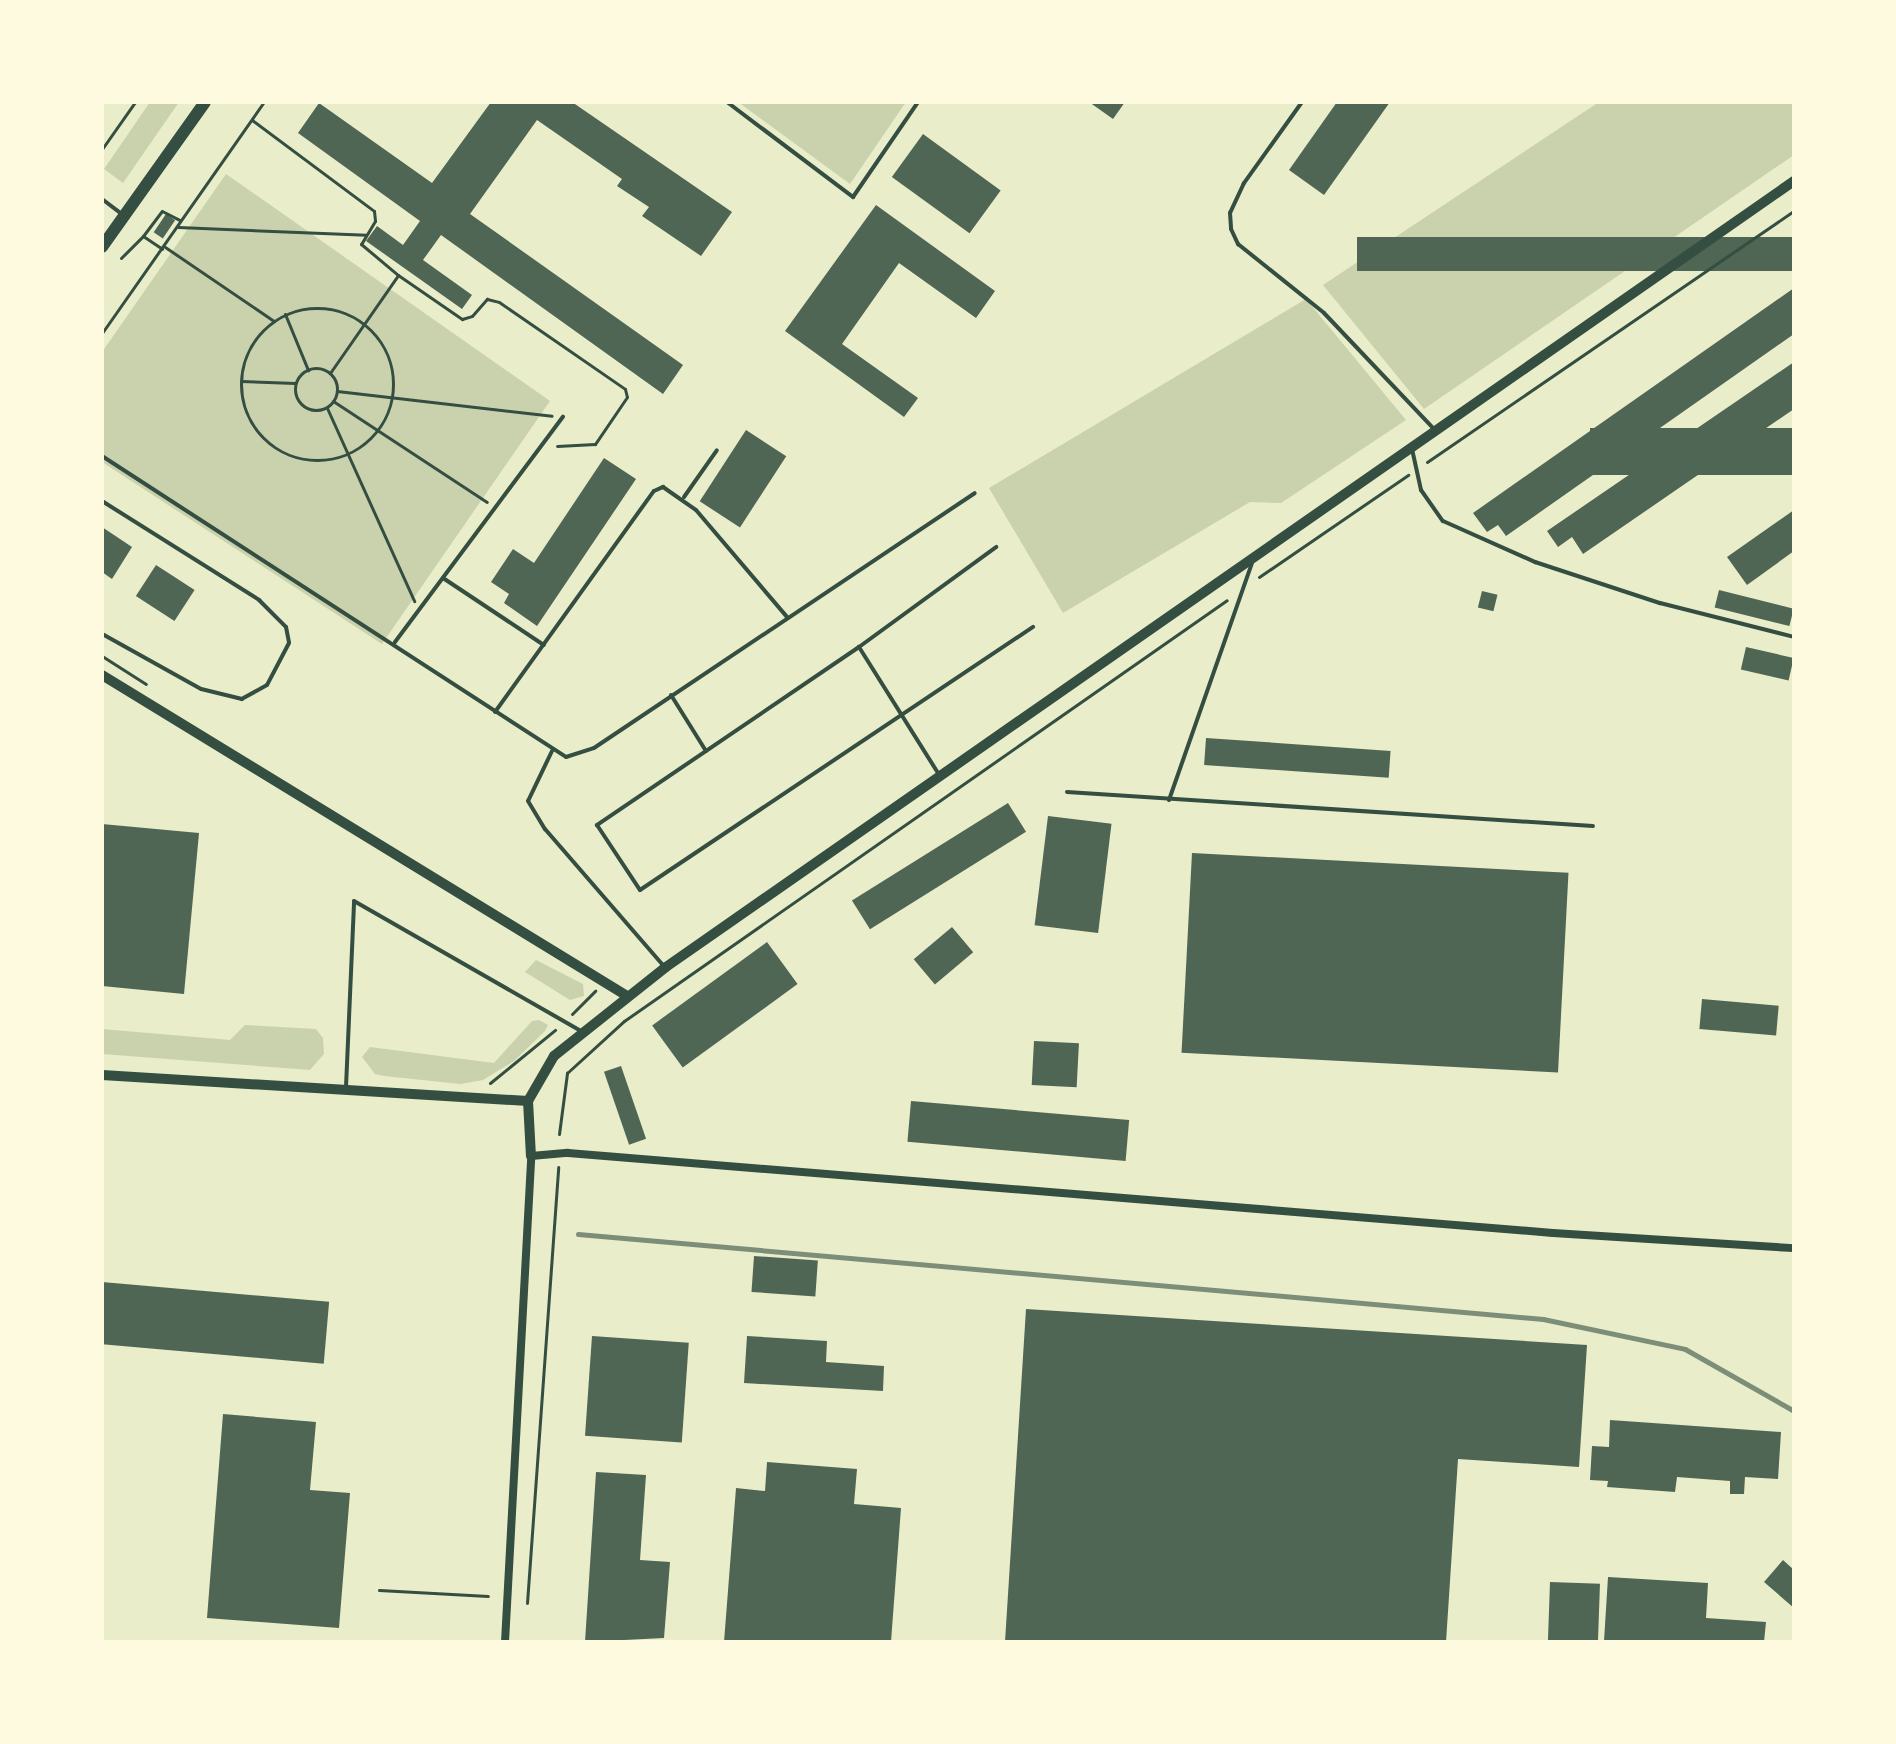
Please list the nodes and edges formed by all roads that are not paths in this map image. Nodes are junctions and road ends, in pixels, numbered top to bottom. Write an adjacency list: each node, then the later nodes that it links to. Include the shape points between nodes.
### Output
1 (205, 102): 7 (main road)
2 (727, 102): 3 (lane, via 853,197)
3 (918, 102)
4 (1302, 102): 10 (lane, via 1244,183 1230,213 1231,229 1238,244 1324,313)
5 (1794, 181): 10 (street)
6 (102, 199): 7 (lane)
7 (124, 215): 8 (main road)
8 (102, 247)
9 (563, 417): 19 (lane)
10 (1437, 431): 11 (street)
11 (1412, 449): 18 (street); 23 (lane, via 1421,490 1443,521 1508,550 1660,603)
12 (717, 450): 15 (lane)
13 (102, 456): 24 (lane)
14 (975, 493): 20 (lane)
15 (684, 497): 20 (lane); 25 (lane, via 672,489 654,491)
16 (102, 501): 22 (lane, via 259,600 286,627 289,643 267,685 242,699 201,689)
17 (996, 547): 26 (lane)
18 (1252, 563): 33 (street); 35 (lane)
19 (443, 578): 24 (lane); 25 (lane)
20 (787, 617): 28 (lane)
21 (1033, 627): 30 (lane)
22 (102, 634)
23 (1794, 637)
24 (395, 642): 29 (lane)
25 (544, 645): 29 (lane)
26 (859, 647): 30 (lane); 32 (lane)
27 (102, 675): 38 (street)
28 (671, 694): 31 (lane, via 579,756); 32 (lane)
29 (495, 712): 31 (lane)
30 (900, 715): 32 (lane, via 640,890 597,825); 33 (lane)
31 (552, 751): 37 (lane, via 528,801 545,829)
32 (706, 751)
33 (939, 775): 37 (street)
34 (1067, 792): 35 (lane)
35 (1169, 800): 36 (lane)
36 (1593, 826)
37 (666, 967): 38 (street)
38 (627, 996): 39 (street)
39 (582, 1032): 41 (lane, via 354,901); 42 (street, via 547,1065)
40 (102, 1075): 41 (street)
41 (346, 1093): 42 (street)
42 (528, 1101): 43 (street)
43 (531, 1156): 44 (street, via 568,1153); 45 (street)
44 (1794, 1248)
45 (505, 1642)

